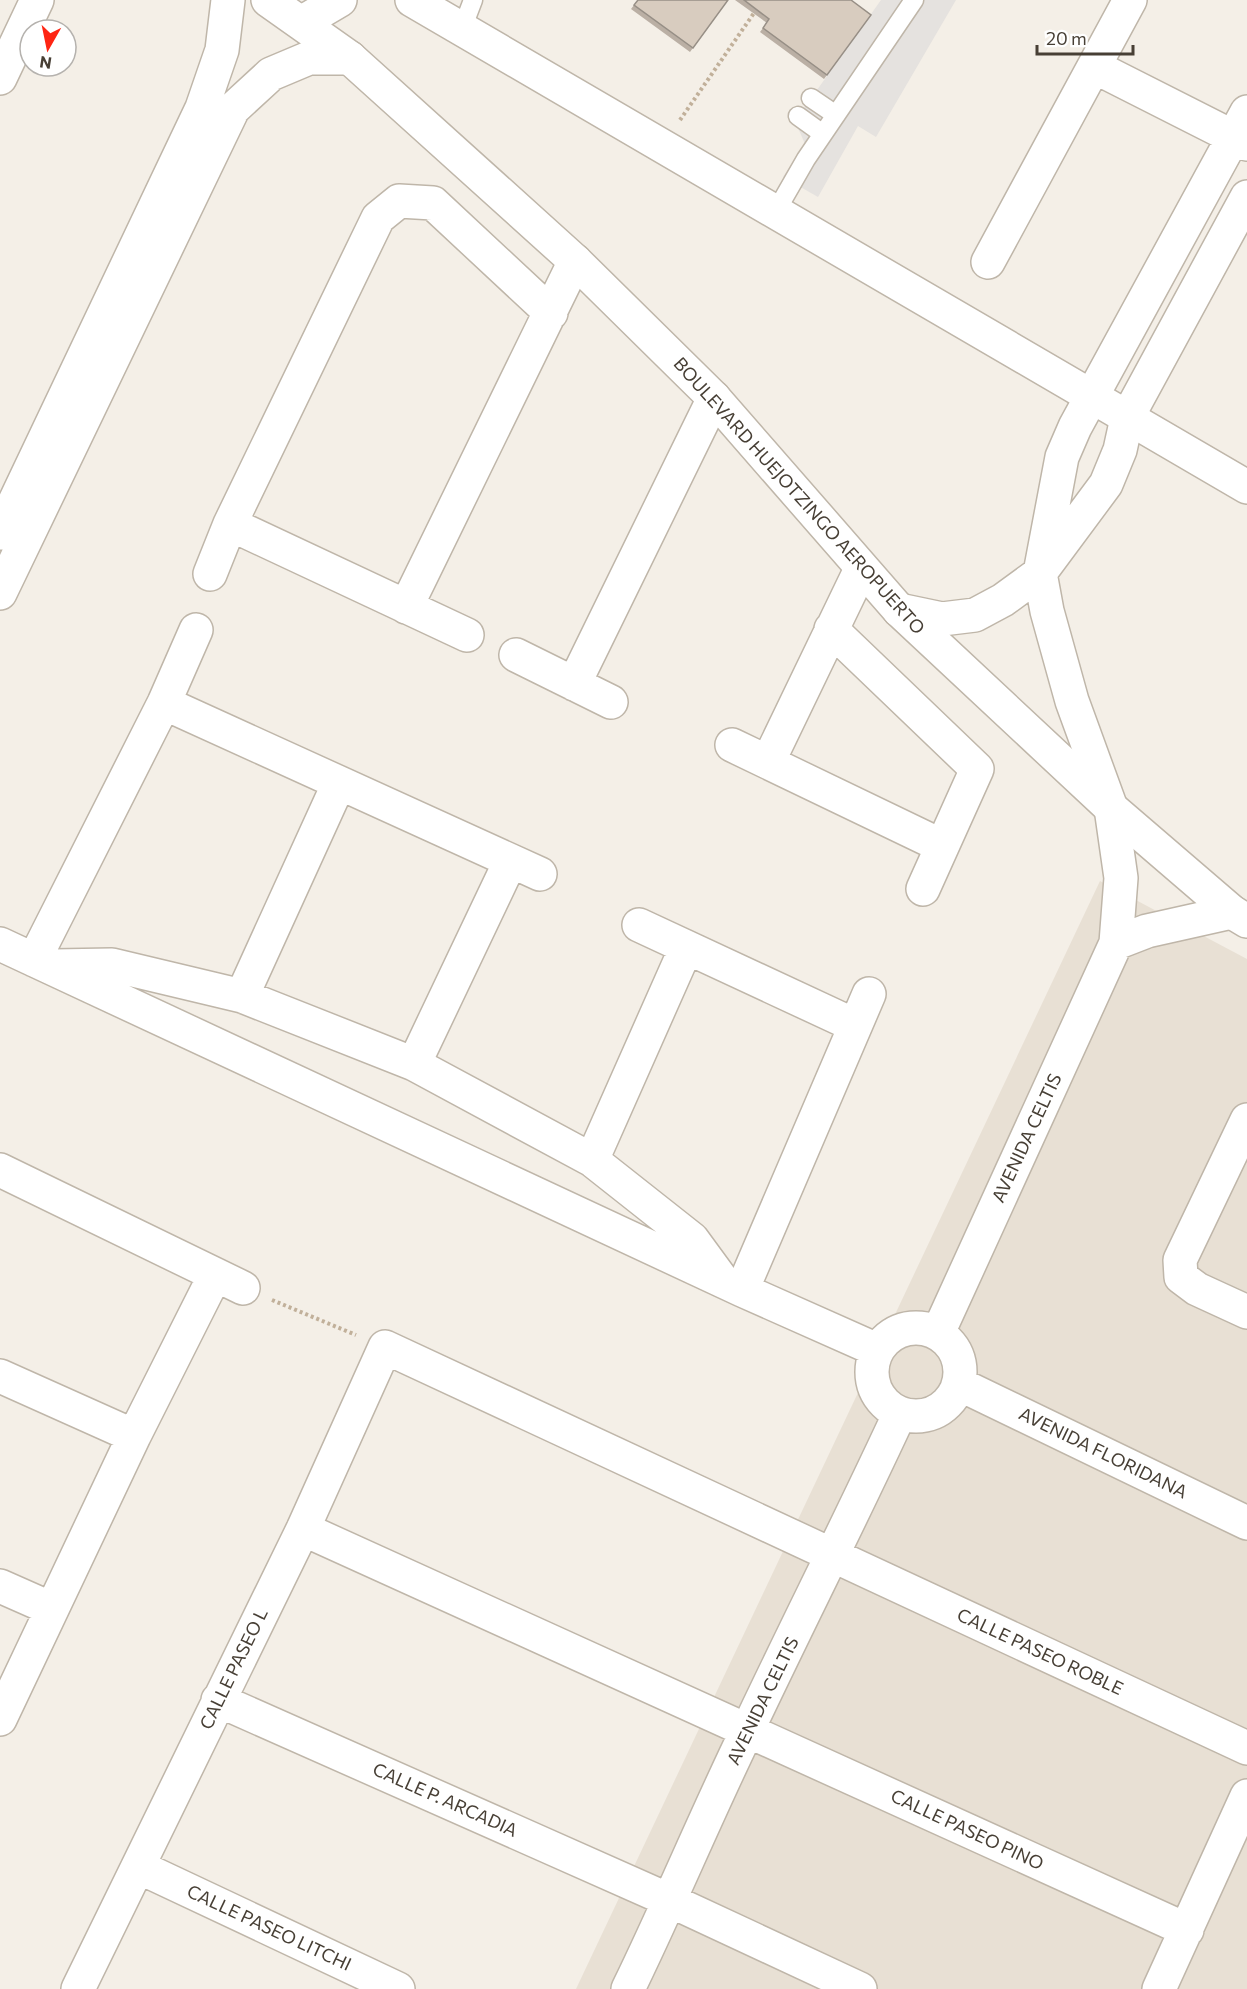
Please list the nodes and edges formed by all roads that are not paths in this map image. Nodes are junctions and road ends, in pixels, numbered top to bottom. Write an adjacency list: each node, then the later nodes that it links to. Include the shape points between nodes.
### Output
1 (37, 0): 12 (street)
2 (228, 0): 28 (street, via 222,50 201,108)
3 (268, 0): 9 (street, BOULEVARD HUEJOTZINGO AEROPUERTO)
4 (340, 0): 9 (street)
5 (412, 0): 8 (street)
6 (914, 0): 14 (lane)
7 (1130, 0): 11 (street)
8 (468, 14): 19 (street, via 665,147)
9 (301, 23): 10 (street, BOULEVARD HUEJOTZINGO AEROPUERTO)
10 (350, 58): 20 (street, BOULEVARD HUEJOTZINGO AEROPUERTO); 32 (street, via 309,58 271,74 233,109)
11 (1095, 67): 16 (street); 21 (street)
12 (0, 78)
13 (811, 98): 14 (lane)
14 (836, 115): 17 (lane)
15 (798, 116): 17 (lane)
16 (1242, 131): 24 (street)
17 (823, 134): 19 (lane)
18 (1247, 197): 25 (street)
19 (776, 213): 24 (street)
20 (575, 261): 22 (street); 23 (street, BOULEVARD HUEJOTZINGO AEROPUERTO)
21 (988, 262)
22 (551, 313): 27 (street, via 432,203 399,201 378,218); 33 (street)
23 (714, 398): 29 (street, BOULEVARD HUEJOTZINGO AEROPUERTO); 39 (street)
24 (1092, 399): 25 (street); 30 (street, via 1062,458)
25 (1127, 418): 26 (street); 30 (street, via 1120,450 1106,484)
26 (1247, 487)
27 (230, 524): 31 (street); 33 (street)
28 (0, 534)
29 (861, 569): 34 (street, BOULEVARD HUEJOTZINGO AEROPUERTO); 35 (street)
30 (1040, 573): 34 (street, via 975,615 942,619); 45 (street, via 1072,701)
31 (210, 574)
32 (0, 592)
33 (406, 607): 37 (street)
34 (899, 610): 45 (street, BOULEVARD HUEJOTZINGO AEROPUERTO)
35 (831, 629): 43 (street); 46 (street, via 977,769)
36 (196, 630): 41 (street)
37 (467, 635)
38 (516, 655): 39 (street)
39 (574, 684): 40 (street)
40 (611, 702)
41 (164, 703): 44 (street); 55 (street)
42 (732, 745): 43 (street)
43 (769, 760): 46 (street)
44 (339, 783): 47 (street); 57 (street)
45 (1111, 808): 50 (street, BOULEVARD HUEJOTZINGO AEROPUERTO); 52 (street, via 1121,878)
46 (942, 846): 49 (street)
47 (510, 862): 48 (street); 59 (street)
48 (540, 874)
49 (923, 889)
50 (1239, 917): 52 (street, via 1147,931)
51 (639, 925): 54 (street)
52 (1116, 943): 65 (street, AVENIDA CELTIS)
53 (0, 944): 55 (street)
54 (686, 948): 58 (street); 61 (street)
55 (41, 963): 57 (street, via 112,965); 63 (street)
56 (869, 994): 58 (street)
57 (242, 996): 59 (street)
58 (854, 1025): 63 (street)
59 (414, 1064): 61 (street)
60 (1247, 1120): 64 (street, via 1180,1260 1181,1276 1197,1289)
61 (592, 1160): 63 (street, via 692,1239)
62 (0, 1170): 71 (street, via 229,1281)
63 (732, 1286): 67 (street)
64 (1247, 1312)
65 (938, 1333): 67 (street, via 921,1327 904,1329 888,1337); 69 (street, via 953,1346 960,1364)
66 (385, 1347): 73 (street, CALLE PASEO L); 74 (street, CALLE PASEO ROBLE)
67 (877, 1350): 70 (street, via 872,1365 877,1394)
68 (0, 1376): 71 (street)
69 (959, 1384): 70 (street, via 953,1398 929,1415); 72 (street, AVENIDA FLORIDANA)
70 (900, 1413): 74 (street, AVENIDA CELTIS)
71 (134, 1436): 76 (street)
72 (1247, 1523)
73 (303, 1529): 77 (street, CALLE PASEO L); 79 (street, CALLE PASEO PINO)
74 (833, 1557): 79 (street, AVENIDA CELTIS); 80 (street, CALLE PASEO ROBLE)
75 (0, 1586): 76 (street)
76 (52, 1609): 78 (street)
77 (218, 1700): 82 (street, CALLE PASEO L); 83 (street, CALLE P. ARCADIA)
78 (0, 1719)
79 (747, 1730): 83 (street, AVENIDA CELTIS); 84 (street, CALLE PASEO PINO)
80 (1247, 1748)
81 (1247, 1796): 84 (street)
82 (139, 1866): 85 (street, CALLE PASEO L); 86 (street, CALLE PASEO LITCHI)
83 (671, 1900): 87 (street, AVENIDA CELTIS); 88 (street)
84 (1187, 1930): 89 (street)
85 (78, 1989)
86 (398, 1989)
87 (628, 1989)
88 (860, 1989)
89 (1159, 1989)

